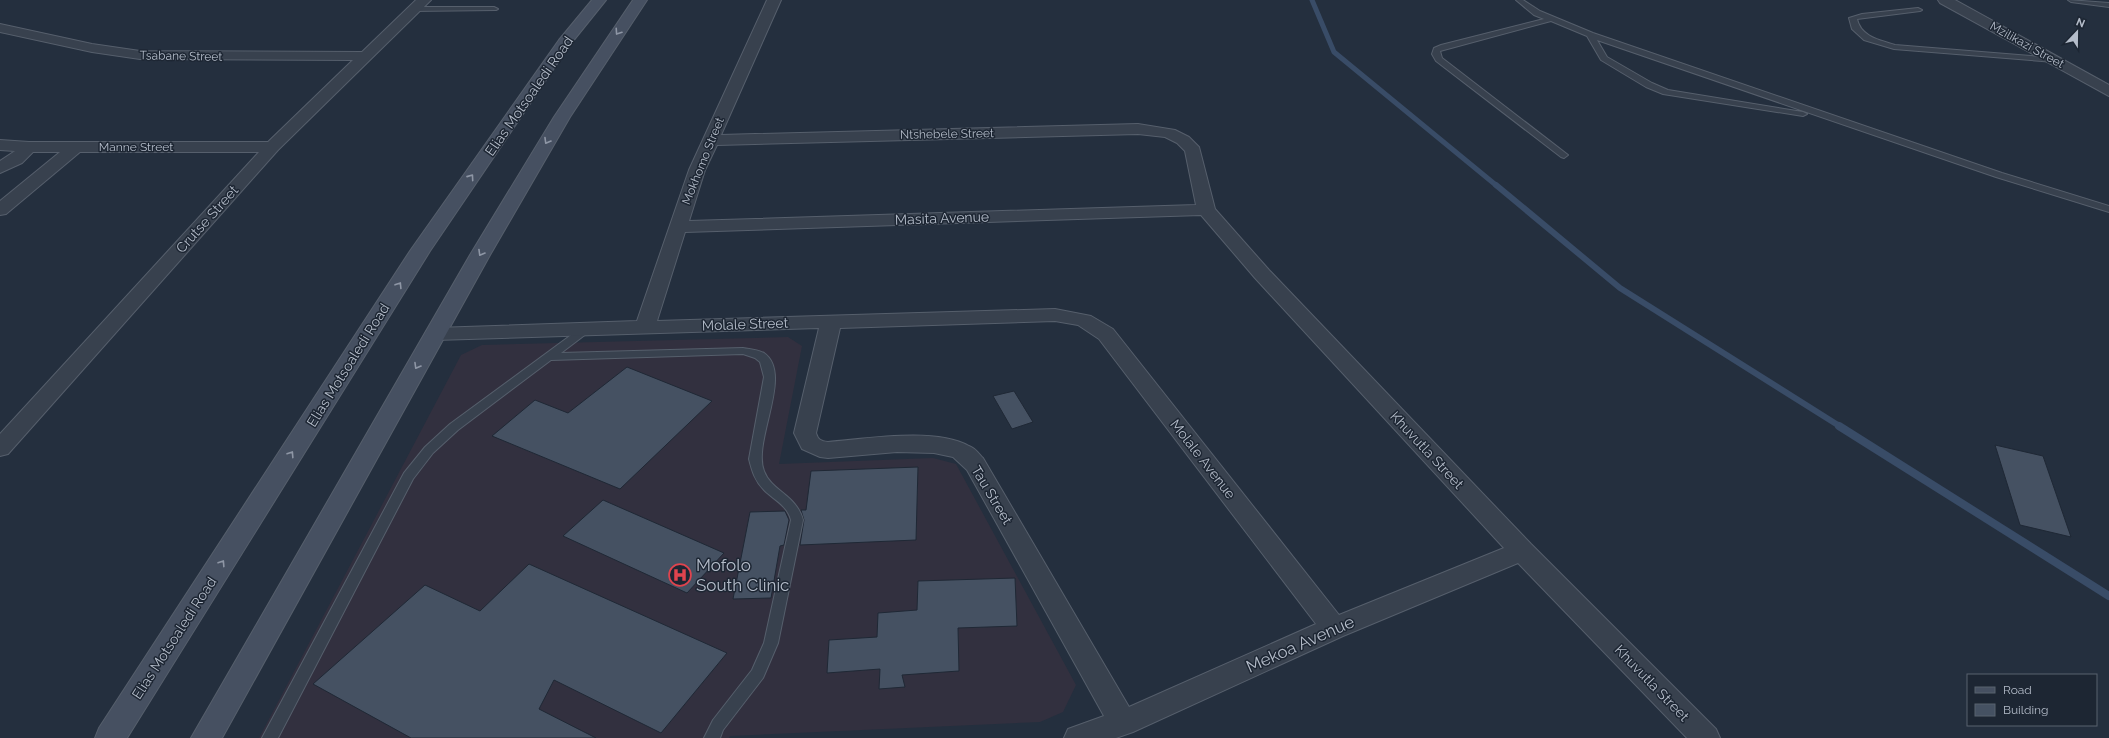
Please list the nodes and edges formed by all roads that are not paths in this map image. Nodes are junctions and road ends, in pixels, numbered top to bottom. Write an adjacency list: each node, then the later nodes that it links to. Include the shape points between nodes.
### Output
1 (599, 0): 42 (main road, Elias Motsoaledi Road, one-way to 1, via 420,251 564,44)
2 (640, 0): 36 (main road, one-way to 36, via 562,116)
3 (774, 0): 20 (street, Mokhomo Street)
4 (1519, 0): 11 (lane, via 1528,8)
5 (1948, 0): 15 (street, Mzilikazi Street)
6 (2071, 0): 8 (lane)
7 (419, 5): 9 (lane); 14 (street, Crutse Street)
8 (2109, 5)
9 (494, 9)
10 (1918, 10): 15 (lane, via 1862,16 1853,18 1852,21 1867,38 1894,47)
11 (1551, 19): 13 (lane); 26 (lane, via 1444,47 1436,54 1439,59)
12 (0, 28): 14 (street, Tsabane Street, via 92,48 140,55)
13 (1590, 36): 19 (lane); 19 (lane, via 1604,58 1649,85 1666,92)
14 (365, 56): 25 (street, Crutse Street)
15 (2054, 60): 16 (street, Mzilikazi Street)
16 (2088, 78): 17 (lane); 18 (street, Mzilikazi Street)
17 (2109, 85)
18 (2109, 91)
19 (1830, 118): 28 (lane)
20 (710, 140): 21 (street, Ntshebele Street, via 1138,129 1169,133); 31 (street, Mokhomo Street)
21 (1183, 140): 30 (street, Khuvutla Street, via 1193,150)
22 (0, 145): 23 (street, Manne Street)
23 (29, 147): 24 (street, Manne Street); 27 (street)
24 (76, 147): 25 (street, Manne Street); 29 (street)
25 (272, 147): 38 (street, Crutse Street)
26 (1564, 155)
27 (0, 168)
28 (2109, 209)
29 (0, 210)
30 (1206, 210): 31 (street, Masita Avenue); 39 (street, Khuvutla Street, via 1262,274)
31 (678, 227): 34 (street, Mokhomo Street)
32 (1055, 315): 33 (street, Molale Street); 40 (street, Molale Avenue, via 1084,320 1106,334)
33 (831, 322): 34 (street, Molale Street); 41 (street, Tau Street, via 805,433 810,445 828,450 926,444 944,445 961,451 975,464)
34 (645, 327): 35 (street, Molale Street)
35 (586, 329): 36 (street, Molale Street); 37 (lane)
36 (435, 334): 43 (main road, one-way to 43)
37 (549, 357): 44 (lane, via 454,427 429,450 408,476); 45 (lane, via 742,352 758,355 765,361 770,377 755,459 756,470 773,492 796,511 797,520 771,643 758,674 718,725)
38 (0, 448)
39 (1522, 551): 40 (street, Mekoa Avenue); 47 (street, Khuvutla Street)
40 (1334, 628): 41 (street, Mekoa Avenue)
41 (1124, 723): 46 (street, Mekoa Avenue)
42 (110, 738)
43 (206, 738)
44 (270, 738)
45 (712, 738)
46 (1078, 738)
47 (1706, 738)

